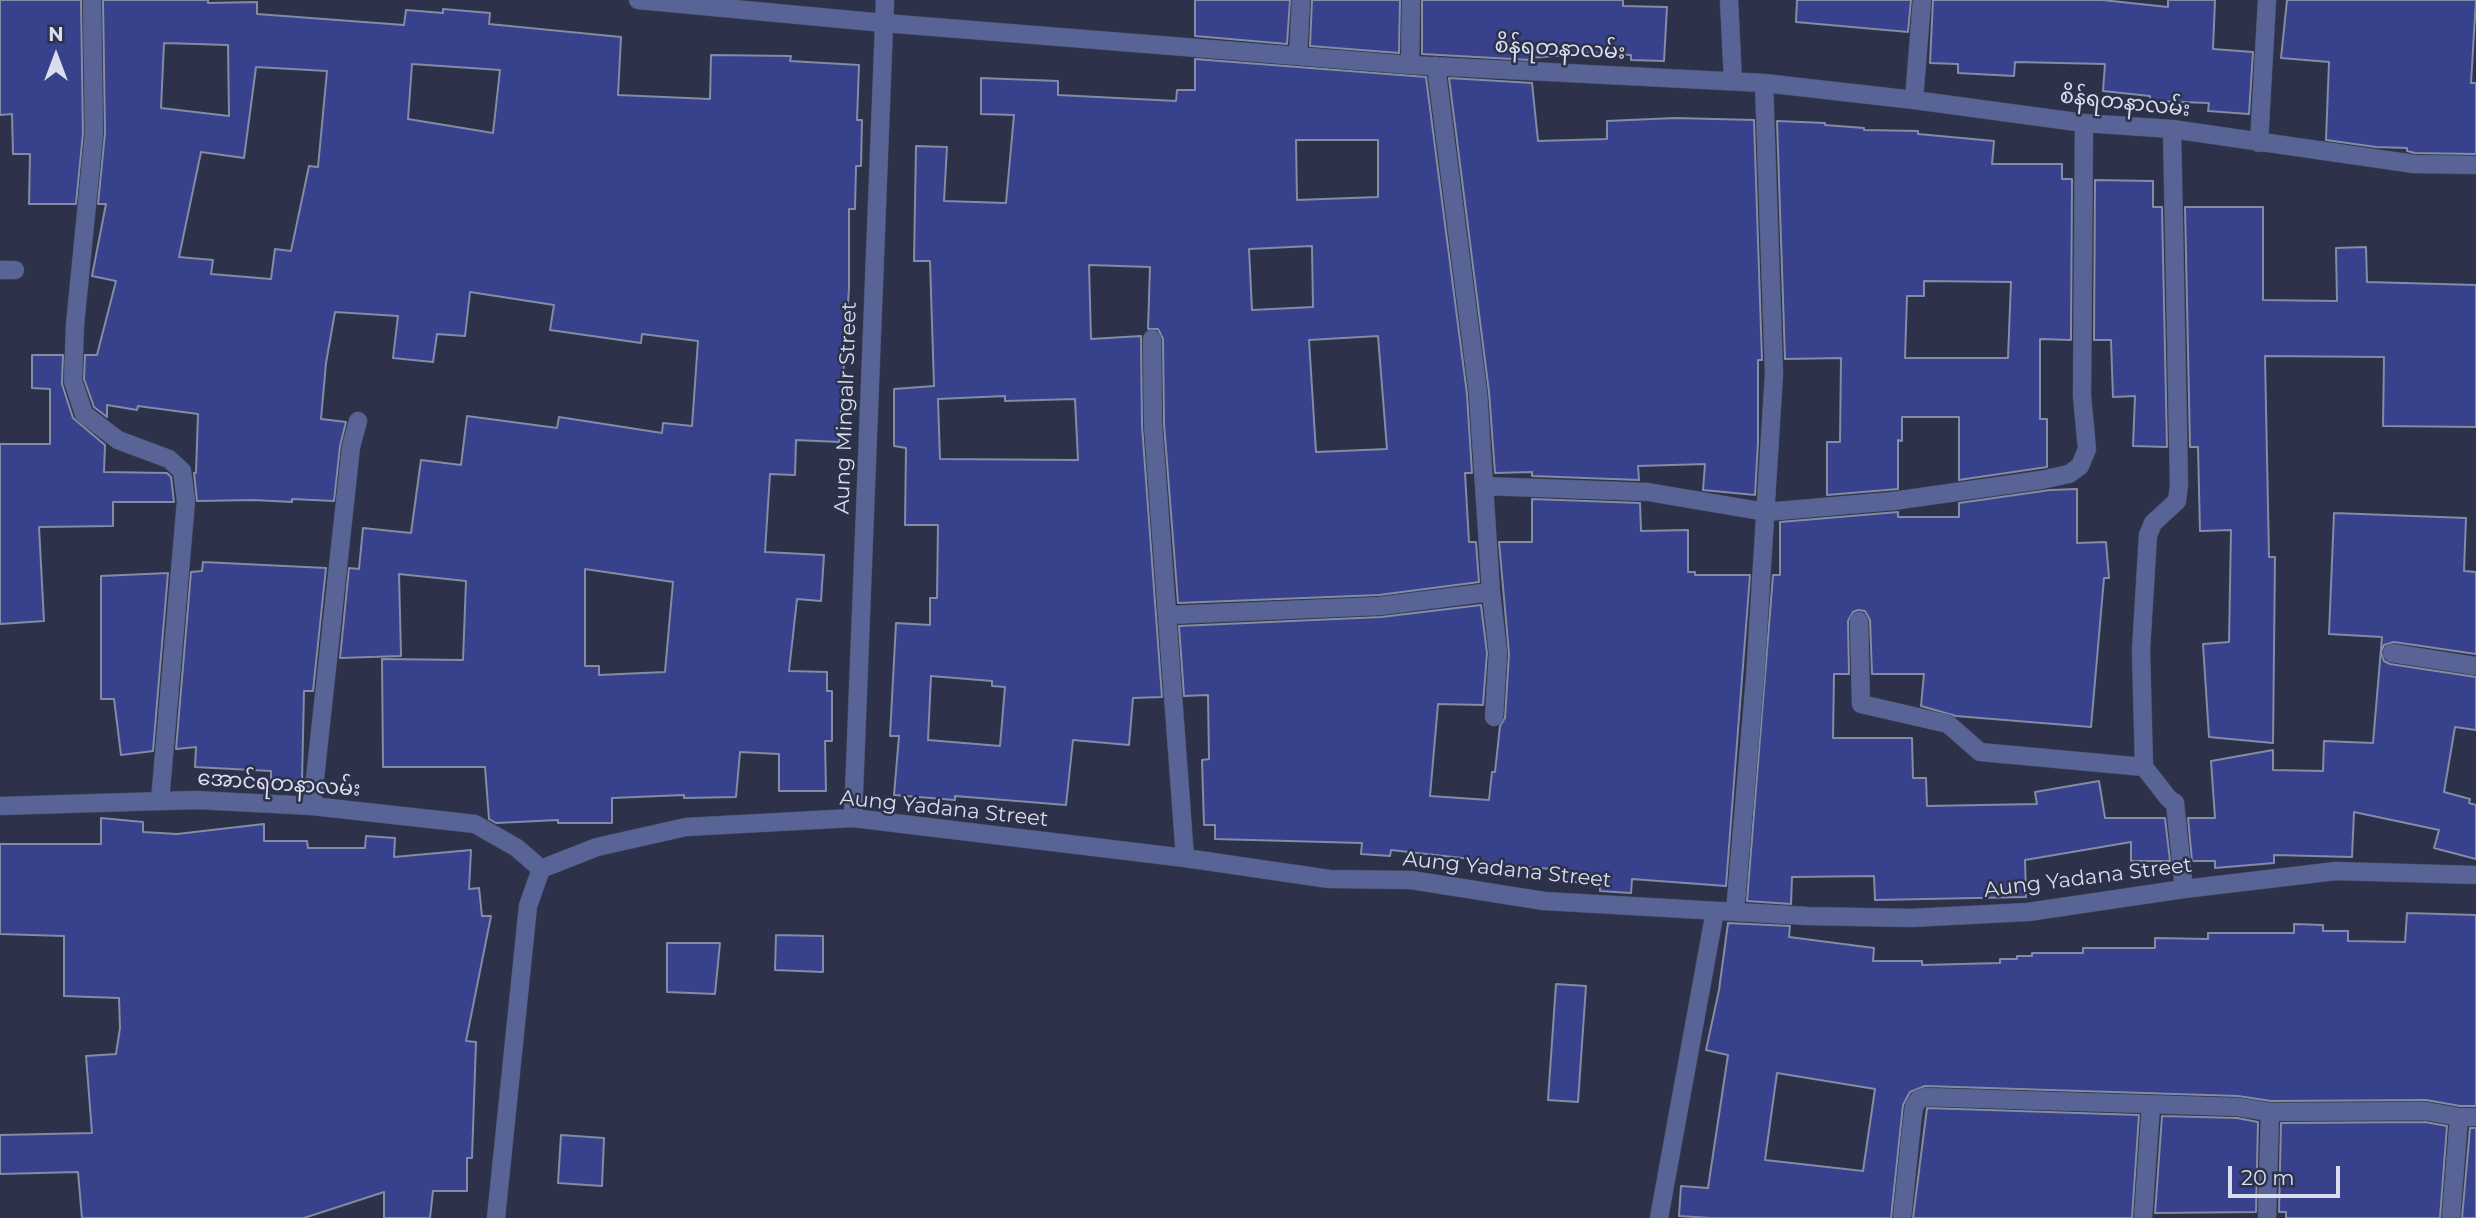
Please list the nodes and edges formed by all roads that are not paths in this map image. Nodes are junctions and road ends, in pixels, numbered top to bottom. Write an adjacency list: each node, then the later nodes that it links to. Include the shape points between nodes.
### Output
1 (92, 0): 31 (street, via 94,132 73,381 85,414 118,440 169,459 182,471 186,501)
2 (638, 0): 9 (street, စိန်ရတနာလမ်း)
3 (885, 0): 9 (street, Aung Mingalr Street)
4 (1301, 0): 10 (street)
5 (1412, 0): 11 (street)
6 (1729, 0): 13 (street)
7 (1922, 0): 15 (street)
8 (2267, 0): 18 (street)
9 (884, 23): 10 (street, စိန်ရတနာလမ်း); 34 (street, Aung Mingalr Street)
10 (1298, 56): 11 (street, စိန်ရတနာလမ်း)
11 (1410, 65): 12 (street, စိန်ရတနာလမ်း)
12 (1436, 66): 13 (street, စိန်ရတနာလမ်း); 22 (street, via 1478,393)
13 (1733, 81): 14 (street, စိန်ရတနာလမ်း)
14 (1764, 83): 15 (street, စိန်ရတနာလမ်း); 23 (street, via 1774,373)
15 (1914, 100): 16 (street, စိန်ရတနာလမ်း)
16 (2084, 123): 17 (street, စိန်ရတနာလမ်း); 23 (street, via 2082,396 2087,449 2080,466 2041,481)
17 (2172, 130): 18 (street, စိန်ရတနာလမ်း); 30 (street, via 2179,485 2177,501 2153,523 2148,535 2141,650)
18 (2259, 143): 19 (street, စိန်ရတနာလမ်း, via 2414,164)
19 (2476, 164)
20 (1152, 339): 25 (street, via 1153,424)
21 (358, 421): 33 (street, via 351,447)
22 (1485, 486): 23 (street, via 1648,492); 24 (street)
23 (1766, 512): 40 (street)
24 (1491, 592): 25 (street, via 1380,606); 29 (street, via 1498,653)
25 (1168, 615): 35 (street)
26 (1858, 621): 30 (street, via 1861,704 1948,724 1980,752)
27 (2392, 653): 28 (street)
28 (2476, 666)
29 (1494, 718)
30 (2144, 767): 38 (street, via 2175,803)
31 (160, 801): 32 (street, အောင်ရတနာလမ်း); 33 (street, အောင်ရတနာလမ်း)
32 (0, 806)
33 (312, 806): 36 (street, အောင်ရတနာလမ်း, via 475,824 517,848)
34 (853, 818): 35 (street, Aung Yadana Street); 36 (street, Aung Yadana Street, via 686,827 597,847)
35 (1185, 858): 39 (street, Aung Yadana Street, via 1329,879 1411,880 1544,901)
36 (541, 869): 44 (street, via 528,906)
37 (2476, 875): 38 (street, Aung Yadana Street, via 2336,872)
38 (2184, 889): 40 (street, Aung Yadana Street, via 2028,912 1911,918)
39 (1716, 911): 40 (street, Aung Yadana Street); 45 (street)
40 (1735, 912)
41 (2151, 1105): 42 (street); 46 (street, via 1919,1099 1914,1107); 47 (street)
42 (2270, 1112): 43 (street, via 2426,1111); 48 (street)
43 (2468, 1117): 49 (street)
44 (496, 1218)
45 (1659, 1218)
46 (1902, 1218)
47 (2143, 1218)
48 (2267, 1218)
49 (2451, 1218)

